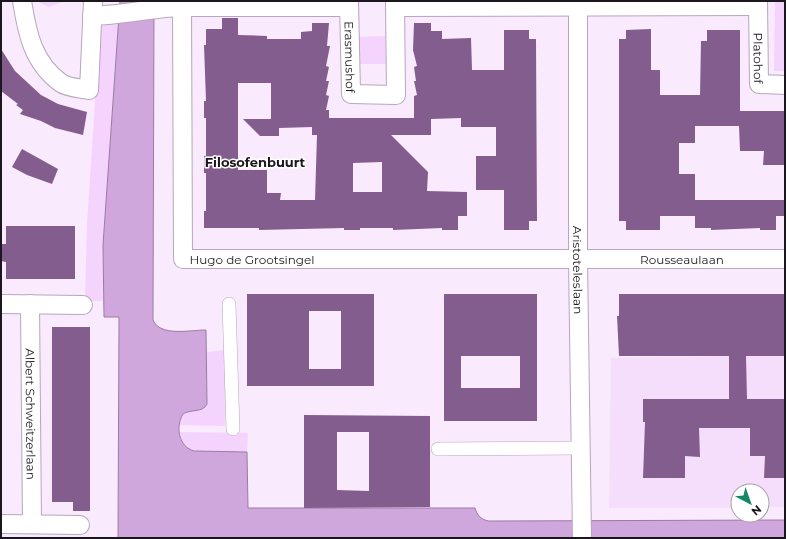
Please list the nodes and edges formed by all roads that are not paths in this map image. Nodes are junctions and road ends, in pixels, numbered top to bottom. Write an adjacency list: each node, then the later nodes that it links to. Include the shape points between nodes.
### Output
1 (22, 1): 7 (street, via 27,33 39,60 62,84 89,90)
2 (578, 3): 5 (street, Erasmushof); 6 (street, Platohof); 10 (street, Aristoteleslaan)
3 (182, 4): 4 (street, Erasmushof); 7 (street, Erasmushof, via 114,15); 10 (street, Hugo de Grootsingel, via 183,259)
4 (349, 4): 5 (street, Erasmushof, via 351,94 396,95)
5 (395, 4)
6 (758, 4): 8 (street, Platohof, via 759,84)
7 (92, 8)
8 (785, 84)
9 (785, 259): 10 (street, Rousseaulaan)
10 (578, 260): 16 (street, Aristoteleslaan)
11 (1, 304): 12 (street)
12 (30, 304): 14 (street); 19 (street, Albert Schweitzerlaan)
13 (229, 304): 15 (street)
14 (83, 305)
15 (233, 429)
16 (580, 448): 17 (street); 21 (street, Aristoteleslaan)
17 (438, 449)
18 (1, 524): 19 (street)
19 (32, 524): 20 (street)
20 (80, 525)
21 (582, 538)

